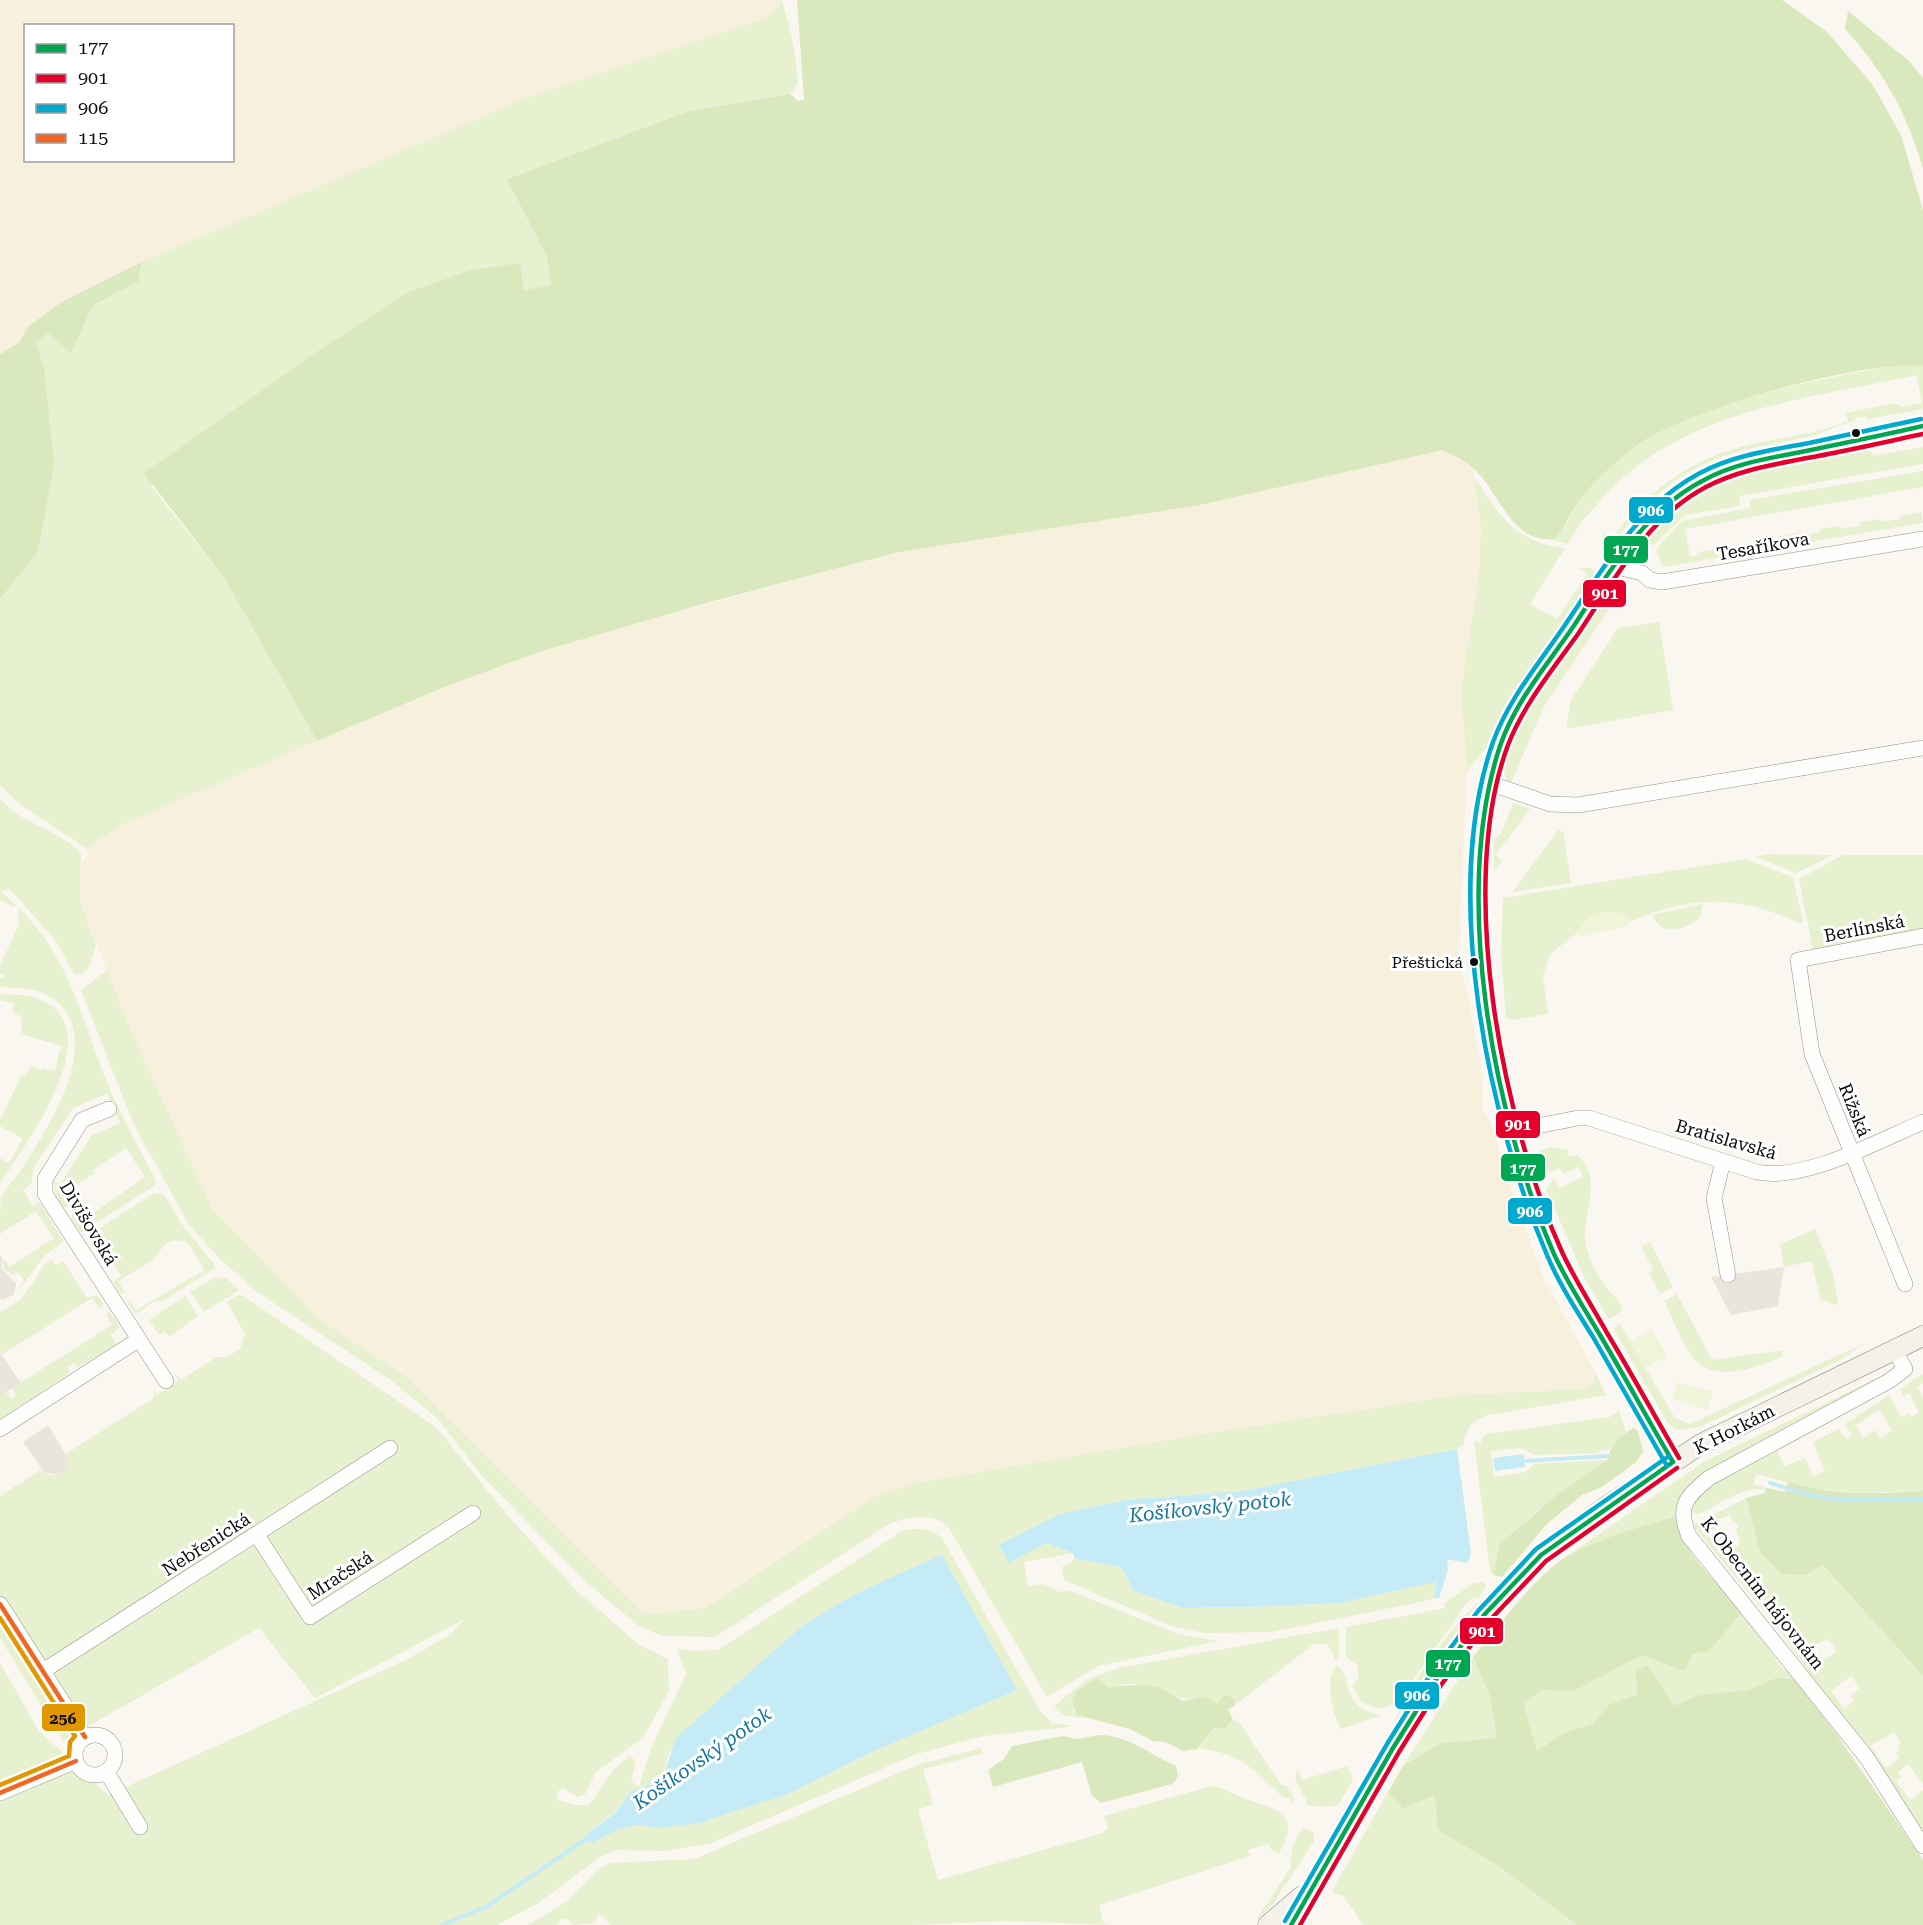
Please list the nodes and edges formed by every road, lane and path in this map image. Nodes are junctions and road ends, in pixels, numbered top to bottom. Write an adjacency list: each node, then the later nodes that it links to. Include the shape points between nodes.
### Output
1 (1923, 426): 3 (street, via 1767,458 1708,477 1657,513)
2 (1923, 539): 3 (street, Tesaříkova, via 1662,582)
3 (1613, 566): 5 (street, via 1519,708 1500,745)
4 (1923, 748): 5 (street, via 1578,805 1550,804)
5 (1489, 783): 10 (street, via 1482,812 1480,854 1483,981)
6 (1923, 936): 7 (street, Berlínská)
7 (1812, 957): 11 (street, Rižská, via 1798,960 1812,1054)
8 (109, 1109): 16 (street, Divišovská, via 82,1120 43,1186)
9 (1923, 1122): 11 (street, Bratislavská)
10 (1512, 1131): 12 (street, Bratislavská, via 1589,1118); 21 (street, via 1531,1195 1556,1256)
11 (1851, 1151): 12 (street, Bratislavská, via 1781,1175); 14 (street, Rižská)
12 (1723, 1161): 13 (street, via 1714,1198)
13 (1728, 1275)
14 (1905, 1284)
15 (1923, 1336): 17 (street, K Horkám)
16 (138, 1340): 18 (street, Divišovská); 19 (street)
17 (1894, 1349): 21 (street, K Horkám); 31 (street, K Obecním hájovnám, via 1905,1369 1709,1478 1688,1496 1683,1513 1689,1536 1867,1758)
18 (166, 1381)
19 (0, 1429)
20 (390, 1448): 23 (street, Nebřenická)
21 (1673, 1461): 32 (street, K Horkám, via 1541,1555 1484,1615 1393,1748)
22 (473, 1513): 23 (street, Mračská, via 310,1617)
23 (256, 1535): 25 (street, Nebřenická)
24 (0, 1604): 25 (street)
25 (43, 1671): 26 (street)
26 (85, 1737): 27 (street, via 77,1745); 28 (street, via 96,1735 111,1743 115,1758)
27 (76, 1761): 28 (street, via 81,1770 91,1774); 29 (street)
28 (106, 1771): 30 (street)
29 (0, 1793)
30 (140, 1827)
31 (1923, 1846)
32 (1313, 1886): 33 (street); 34 (street, K Horkám)
33 (1268, 1925)
34 (1292, 1925)

